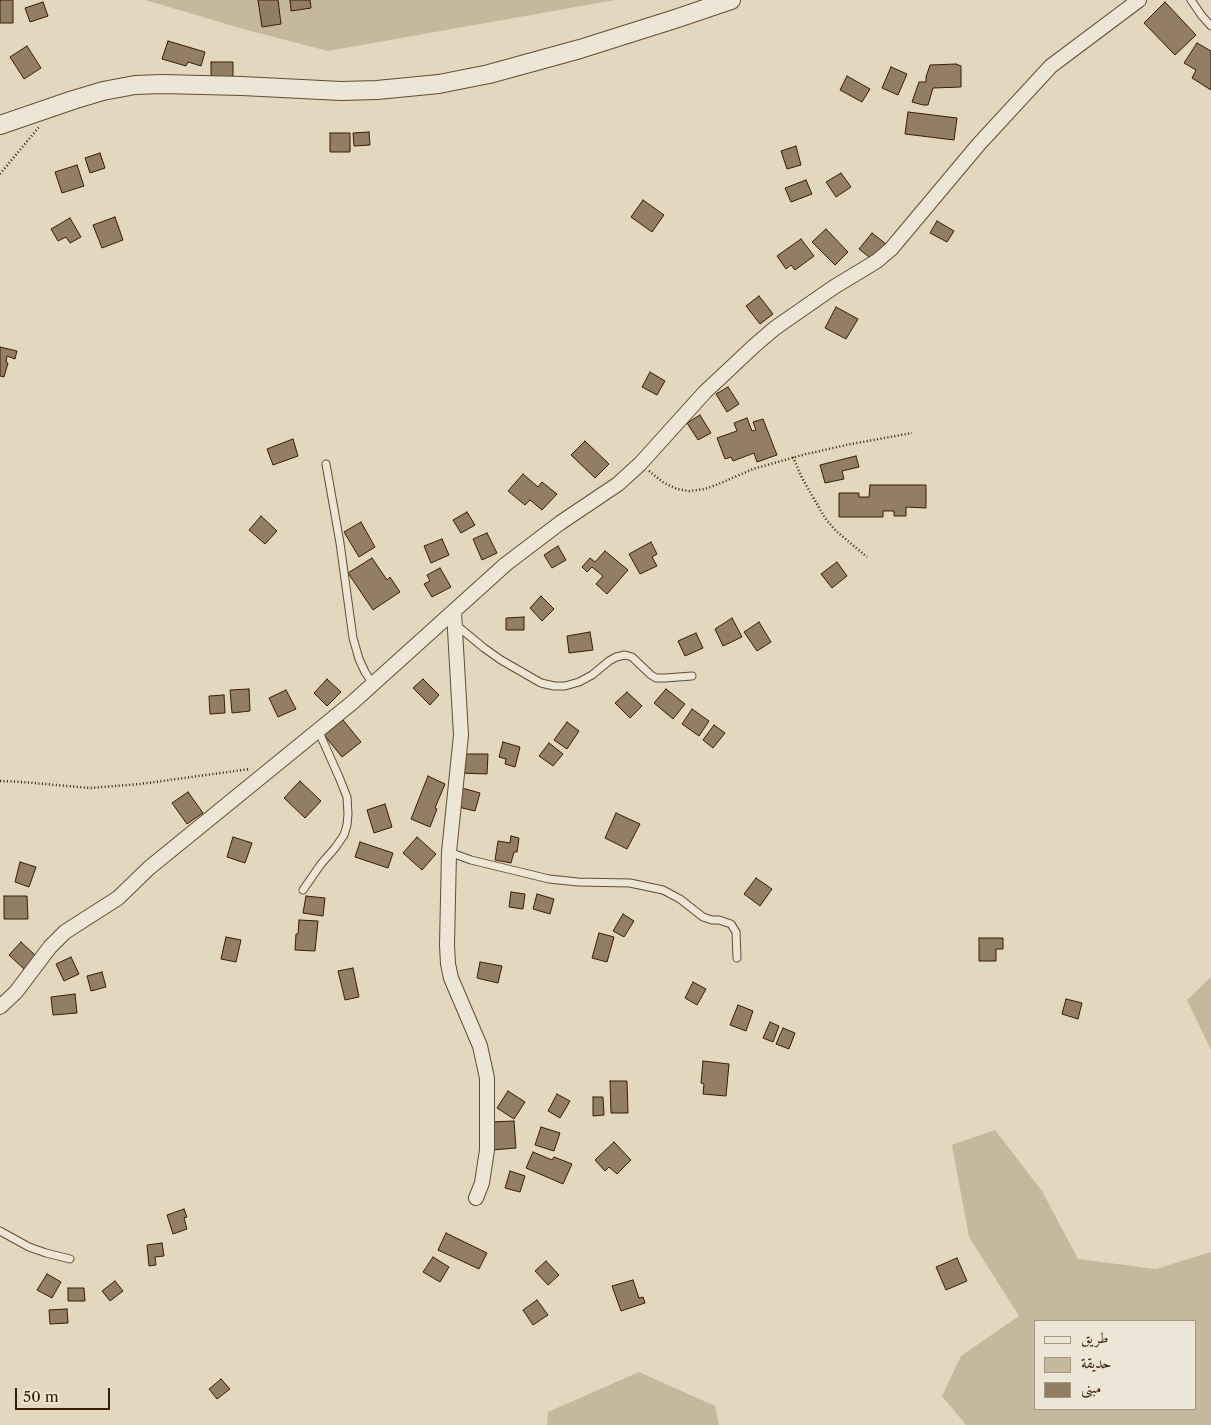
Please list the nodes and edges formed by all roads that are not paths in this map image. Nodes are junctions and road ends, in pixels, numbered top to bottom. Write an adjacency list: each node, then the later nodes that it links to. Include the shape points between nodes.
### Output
1 (731, 0): 5 (street, via 580,49 490,74 439,84 341,91 135,85 103,91)
2 (1139, 0): 7 (street, via 1045,72 979,144 891,249 775,328 705,392 618,484 535,541 466,600)
3 (1191, 0): 4 (lane)
4 (1211, 26)
5 (0, 125)
6 (326, 464): 9 (lane, via 353,638 359,659)
7 (455, 618): 8 (lane, via 484,648 541,683 565,686 579,682 609,661 624,655 632,657 656,678); 9 (street); 11 (street, via 461,735)
8 (692, 676)
9 (373, 684): 10 (street)
10 (318, 730): 12 (lane, via 346,797 348,825); 14 (street, via 149,868 118,898 65,932)
11 (449, 852): 13 (lane, via 549,879 630,883 663,890 703,918 719,920 734,927); 15 (street, via 448,964 480,1046 487,1078 487,1150 482,1184)
12 (303, 890)
13 (737, 958)
14 (0, 1007)
15 (476, 1198)
16 (0, 1231): 17 (lane, via 29,1247)
17 (70, 1260)

